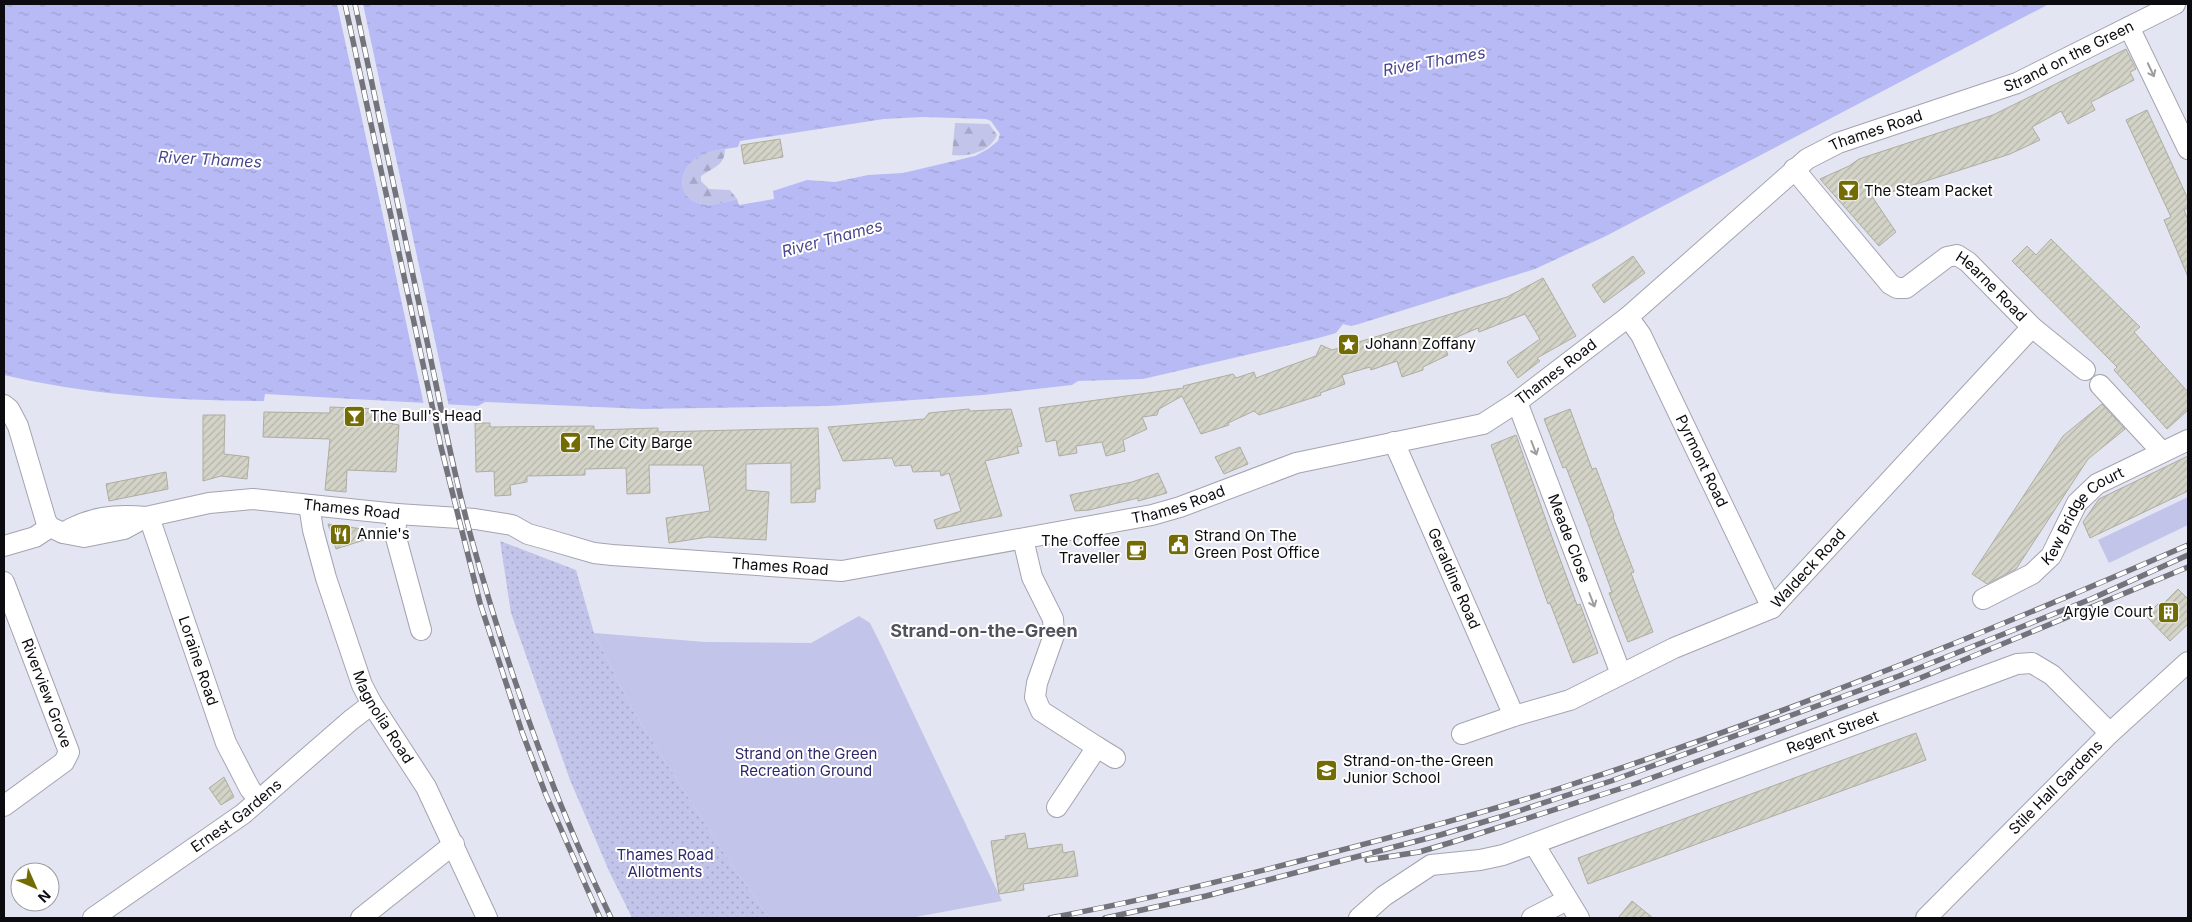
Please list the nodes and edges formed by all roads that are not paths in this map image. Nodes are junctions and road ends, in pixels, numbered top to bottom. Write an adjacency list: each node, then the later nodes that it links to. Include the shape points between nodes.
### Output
1 (2175, 4): 2 (street, Strand on the Green)
2 (2128, 27): 3 (street, Strand on the Green, via 2017,83); 4 (street, one-way to 4)
3 (1988, 94): 5 (street, Thames Road, via 1838,143)
4 (2188, 149)
5 (1794, 168): 6 (street, Thames Road); 7 (street, Hearne Road, via 1890,284 1906,288 1946,257 1957,255 1968,262)
6 (1628, 317): 10 (street, Thames Road); 23 (street, Pyrmont Road, via 1641,335)
7 (2032, 327): 8 (street, Hearne Road); 23 (street, Waldeck Road)
8 (2085, 370)
9 (2100, 385): 14 (street)
10 (1517, 402): 13 (street, Thames Road, via 1483,424); 26 (street, Meade Close, one-way to 26)
11 (4, 405): 18 (street, via 18,426 43,513)
12 (2188, 440): 14 (street, Kew Bridge Court)
13 (1394, 442): 19 (street, Thames Road, via 1296,463 1152,515); 28 (street, Geraldine Road)
14 (2162, 452): 22 (street, Kew Bridge Court, via 2097,484 2077,503 2051,556 2032,574)
15 (309, 505): 16 (street, Thames Road); 17 (street, Thames Road, via 253,499 209,503); 27 (street, Magnolia Road, via 326,578 354,663)
16 (397, 514): 19 (street, Thames Road, via 512,525 546,540 612,555 842,571); 24 (street, via 395,534)
17 (148, 517): 18 (street, Thames Road, via 124,529 84,538); 33 (street, Loraine Road, via 226,742)
18 (57, 530): 20 (street)
19 (1023, 539): 31 (street, via 1032,577 1053,619 1054,635 1037,683 1036,697 1042,710)
20 (4, 546)
21 (4, 582): 34 (street, Riverview Grove, via 69,752 64,762)
22 (1983, 600)
23 (1772, 608): 26 (street, Waldeck Road, via 1674,648)
24 (421, 630)
25 (2188, 662): 29 (street, Stile Hall Gardens)
26 (1621, 674): 28 (street, Waldeck Road, via 1570,700)
27 (372, 704): 33 (street, Ernest Gardens); 36 (street, Magnolia Road, via 417,772)
28 (1514, 716): 30 (street, Waldeck Road)
29 (2110, 733): 37 (street, Regent Street, via 2052,675 2032,663 2017,664); 45 (street, Stile Hall Gardens)
30 (1462, 734)
31 (1097, 747): 32 (street); 35 (street)
32 (1115, 758)
33 (259, 800): 39 (street, Ernest Gardens)
34 (4, 806)
35 (1057, 807)
36 (454, 844): 40 (street); 41 (street, Magnolia Road)
37 (1534, 844): 38 (street); 42 (street, Regent Street, via 1480,860 1431,865 1384,896)
38 (1567, 900): 43 (street); 44 (street)
39 (93, 918)
40 (361, 918)
41 (487, 918)
42 (1359, 918)
43 (1532, 918)
44 (1580, 918)
45 (1926, 918)

